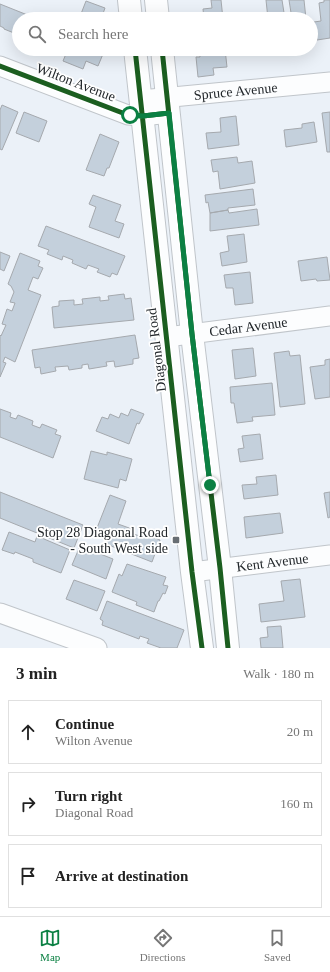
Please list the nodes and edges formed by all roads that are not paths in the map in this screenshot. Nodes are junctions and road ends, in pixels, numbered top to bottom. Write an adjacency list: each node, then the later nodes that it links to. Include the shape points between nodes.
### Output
1 (129, 0): 3 (main road)
2 (156, 0): 4 (main road)
3 (130, 12)
4 (157, 12)
5 (136, 56): 10 (main road, Diagonal Road)
6 (163, 56): 9 (main road)
7 (0, 66): 10 (street, Wilton Avenue, via 128,115)
8 (330, 82): 9 (street, Spruce Avenue)
9 (168, 106): 10 (street, Wilton Avenue); 12 (main road)
10 (142, 108): 13 (main road, Diagonal Road)
11 (330, 316): 12 (street, Cedar Avenue)
12 (192, 334): 13 (street, Cedar Avenue); 15 (main road)
13 (167, 337): 16 (main road, Diagonal Road)
14 (330, 555): 15 (street, Kent Avenue)
15 (220, 568): 16 (street, Kent Avenue); 21 (main road)
16 (192, 572): 20 (main road, Diagonal Road)
17 (0, 612): 18 (street)
18 (65, 643): 19 (street)
19 (97, 648)
20 (202, 648)
21 (228, 648)

